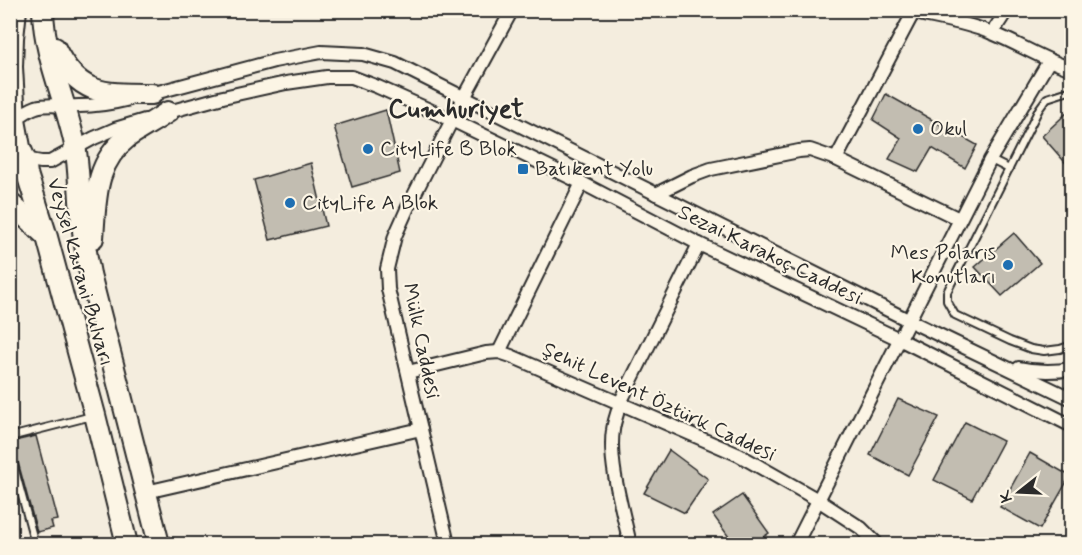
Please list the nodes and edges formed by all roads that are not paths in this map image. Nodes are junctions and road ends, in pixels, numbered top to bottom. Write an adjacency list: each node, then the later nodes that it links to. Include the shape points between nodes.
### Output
1 (16, 10): 15 (main road, Veysel Karani Bulvarı)
2 (512, 10): 11 (street, Mülk Caddesi)
3 (1007, 10): 6 (street)
4 (908, 12): 6 (street); 17 (street)
5 (43, 17): 10 (main road, via 71,75 87,87 105,93); 12 (main road, Veysel Karani Bulvarı, via 47,50)
6 (992, 33): 7 (street)
7 (1049, 61): 8 (street); 18 (street)
8 (1071, 69)
9 (1071, 90): 20 (lane, via 1044,101)
10 (152, 94): 11 (street, via 321,52 363,54 395,63); 12 (street, via 115,103)
11 (464, 98): 14 (street, Mülk Caddesi); 22 (street)
12 (65, 106): 15 (street, via 34,108); 16 (main road, Veysel Karani Bulvarı)
13 (168, 112): 14 (street, Sezai Karakoç Caddesi, via 286,83 352,77); 16 (street, Sezai Karakoç Caddesi); 27 (main road, via 129,136 107,160 96,196)
14 (452, 120): 21 (street, Sezai Karakoç Caddesi); 34 (street, Mülk Caddesi, via 395,236 387,270)
15 (13, 122): 19 (main road, Veysel Karani Bulvarı, via 20,147)
16 (75, 147): 19 (street, Sezai Karakoç Caddesi, via 50,162); 27 (main road, Veysel Karani Bulvarı)
17 (836, 159): 22 (street, via 810,150 799,151 711,169); 24 (street)
18 (990, 160): 20 (lane); 24 (street)
19 (18, 162): 25 (main road, Veysel Karani Bulvarı, via 27,174)
20 (1009, 169): 30 (lane, via 947,292 947,301 955,315 1031,349 1044,351)
21 (582, 183): 26 (street, Sezai Karakoç Caddesi); 31 (street)
22 (656, 194): 28 (street)
23 (10, 203): 25 (main road)
24 (959, 219): 28 (street)
25 (47, 237): 37 (main road, Veysel Karani Bulvarı)
26 (699, 244): 29 (street, Sezai Karakoç Caddesi); 36 (street)
27 (90, 274): 42 (main road, Veysel Karani Bulvarı)
28 (908, 320): 29 (street); 32 (street)
29 (899, 339): 38 (street, Sezai Karakoç Caddesi); 43 (street)
30 (1071, 345)
31 (498, 352): 34 (street); 36 (street, Şehit Levent Öztürk Caddesi)
32 (998, 363): 33 (street, via 1033,371); 35 (street)
33 (1071, 369)
34 (408, 372): 39 (street, Mülk Caddesi)
35 (1071, 399)
36 (620, 403): 43 (street, Şehit Levent Öztürk Caddesi, via 739,455); 48 (street, via 612,450)
37 (95, 415): 40 (lane); 44 (main road, Veysel Karani Bulvarı)
38 (1071, 426)
39 (421, 429): 42 (street); 47 (street, Mülk Caddesi)
40 (10, 437)
41 (10, 452): 45 (lane)
42 (146, 492): 46 (main road, Veysel Karani Bulvarı)
43 (818, 500): 49 (street); 50 (street, Şehit Levent Öztürk Caddesi, via 861,528)
44 (122, 543)
45 (35, 544)
46 (159, 544)
47 (448, 544)
48 (630, 544)
49 (795, 544)
50 (877, 544)

